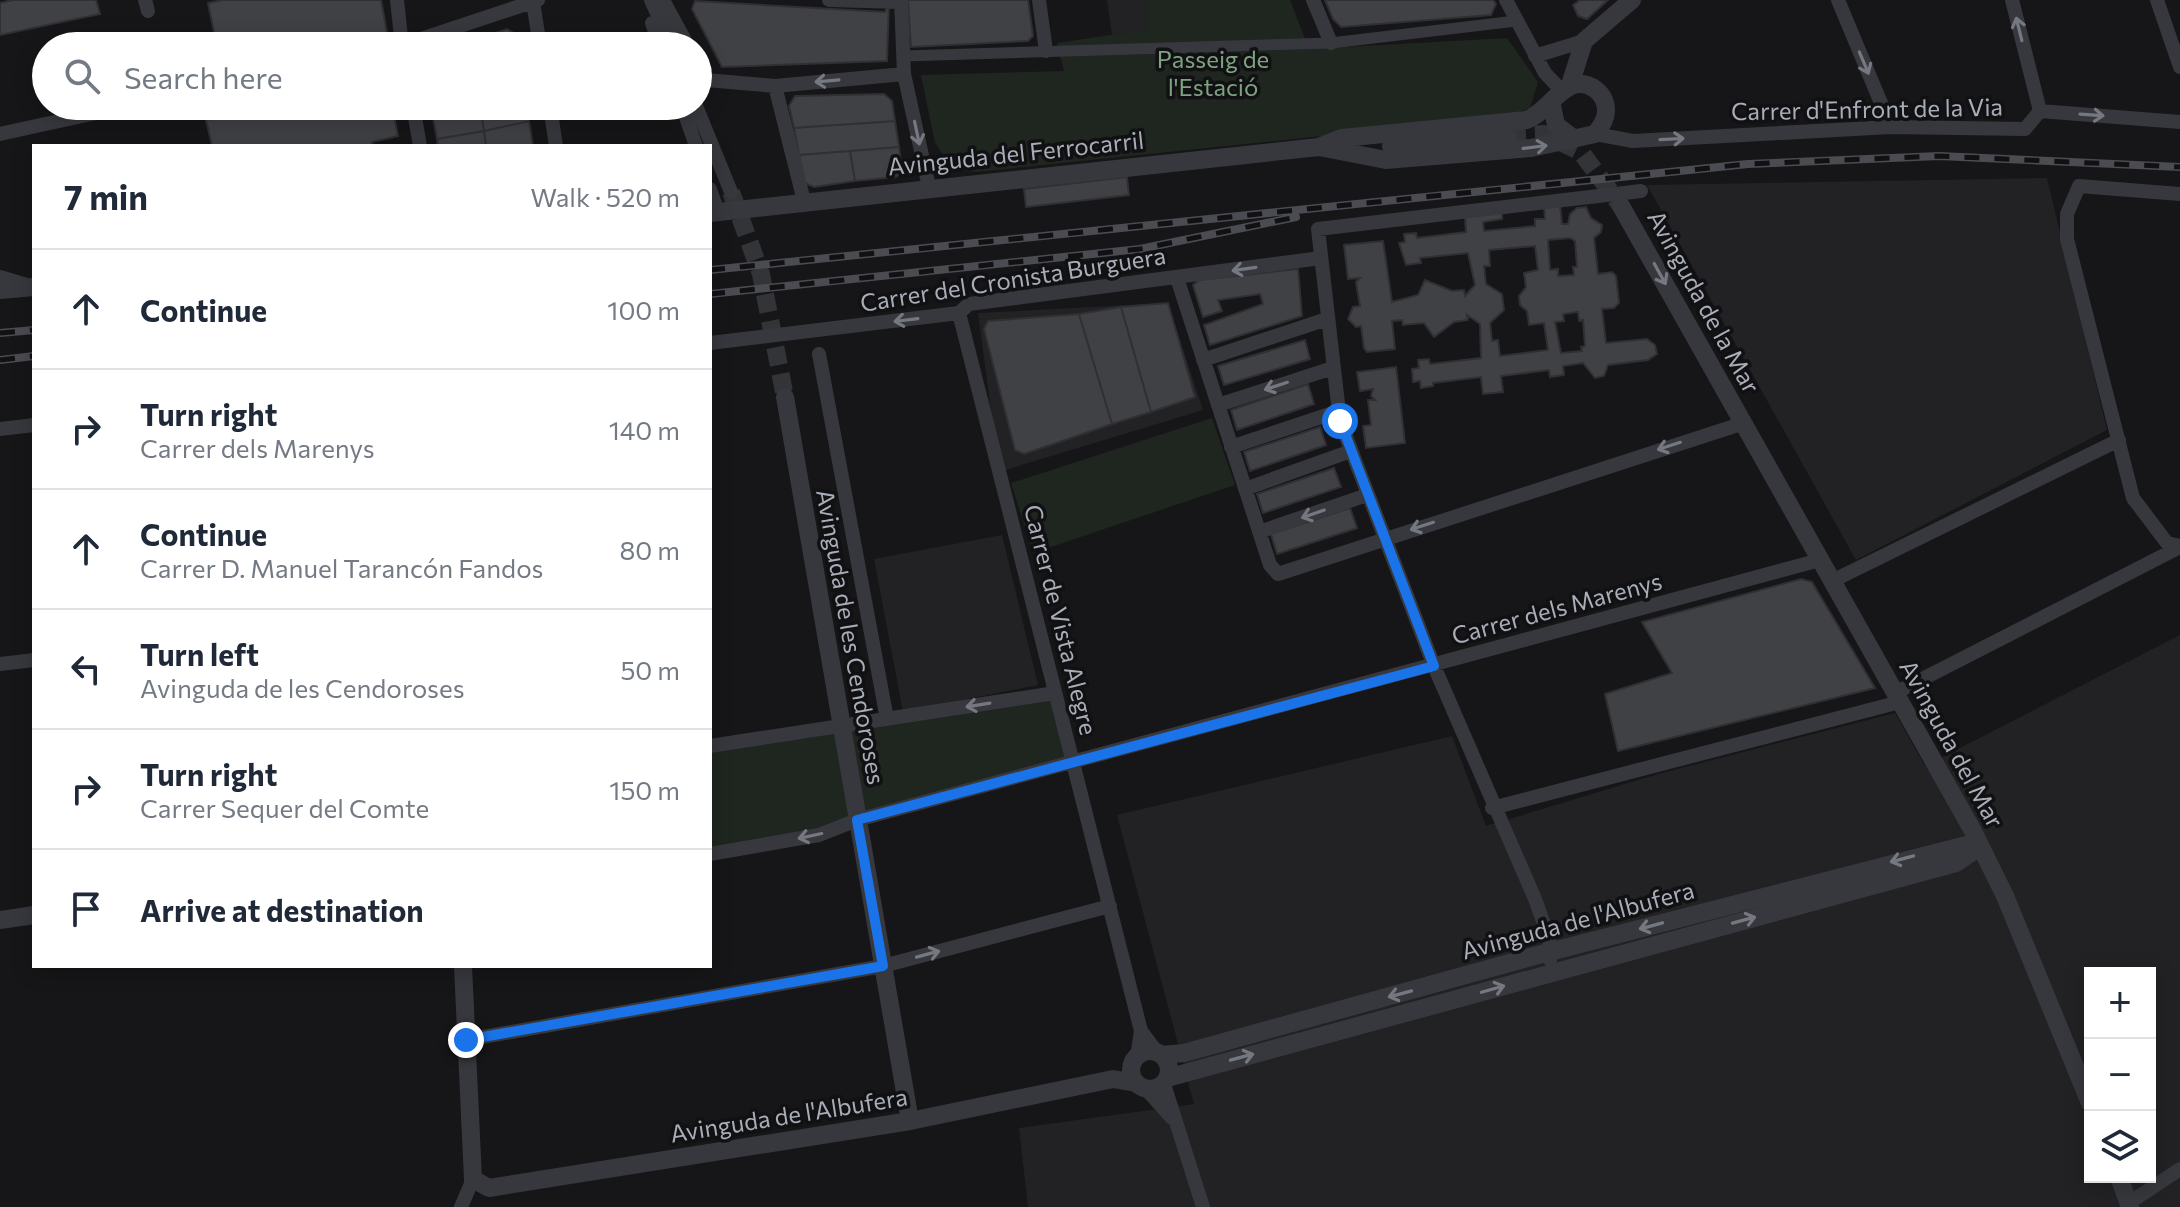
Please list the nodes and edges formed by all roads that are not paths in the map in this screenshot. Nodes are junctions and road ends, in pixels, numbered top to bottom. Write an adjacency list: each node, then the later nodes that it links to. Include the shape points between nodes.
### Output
1 (397, 0): 16 (street)
2 (643, 0): 19 (street)
3 (651, 0): 20 (street)
4 (663, 0): 21 (street)
5 (829, 0): 14 (street)
6 (1039, 0): 24 (street)
7 (1313, 0): 23 (street)
8 (1506, 0): 15 (street)
9 (1632, 0): 22 (street)
10 (1838, 0): 39 (street, one-way to 39)
11 (2012, 0): 32 (street, one-way to 11)
12 (2157, 0): 27 (street)
13 (536, 1): 17 (street); 18 (street)
14 (901, 1): 25 (street)
15 (1516, 21): 23 (street); 26 (street)
16 (400, 32)
17 (443, 32)
18 (539, 32)
19 (655, 32)
20 (666, 32)
21 (680, 32)
22 (1584, 41): 26 (street); 31 (street)
23 (1331, 43): 24 (street)
24 (1046, 51): 25 (street)
25 (904, 56): 28 (street)
26 (1535, 56): 31 (street)
27 (2180, 67)
28 (904, 74): 30 (street, one-way to 30); 51 (street, one-way to 51)
29 (712, 81): 30 (street)
30 (775, 86): 55 (street)
31 (1561, 93): 41 (street, via 1591,87 1604,101 1605,120); 43 (street, via 1556,125); 49 (street, via 1539,116 1526,120 1342,138)
32 (2040, 111): 38 (street, one-way to 38); 39 (street, Carrer d'Enfront de la Via, via 2025,129)
33 (64, 120): 40 (street)
34 (415, 120): 44 (street)
35 (552, 120): 45 (street)
36 (687, 120): 46 (street)
37 (702, 120): 47 (street)
38 (2180, 122)
39 (1891, 127): 41 (street, Carrer d'Enfront de la Via, one-way to 39, via 1633,141)
40 (0, 134)
41 (1595, 134): 43 (street)
42 (1508, 136): 50 (street)
43 (1573, 138): 50 (street, one-way to 43, via 1386,160 1531,148)
44 (420, 144)
45 (556, 144)
46 (695, 144)
47 (711, 144)
48 (712, 145): 53 (street)
49 (1319, 147): 50 (street); 51 (street, Avinguda del Ferrocarril)
50 (1345, 154)
51 (929, 187): 55 (street, Avinguda del Ferrocarril)
52 (1641, 191): 58 (street, via 1318,229)
53 (731, 192)
54 (2180, 194): 76 (street, via 2079,186 2067,214 2067,239)
55 (804, 201): 57 (street, Avinguda del Ferrocarril)
56 (1621, 206): 73 (street, Avinguda de la Mar, one-way to 73)
57 (714, 213)
58 (1321, 258): 60 (street, Carrer del Cronista Burguera, one-way to 60); 65 (street)
59 (0, 277): 61 (street)
60 (1177, 278): 64 (street, Carrer del Cronista Burguera, via 969,304); 68 (street)
61 (32, 285)
62 (32, 286): 63 (street)
63 (0, 290)
64 (959, 313): 66 (street, Carrer del Cronista Burguera, one-way to 66); 89 (street, Carrer de Vista Alegre)
65 (1327, 319): 68 (street); 69 (street)
66 (712, 343)
67 (819, 354): 91 (street)
68 (1203, 360): 71 (street)
69 (1333, 368): 71 (street, one-way to 71); 72 (street)
70 (785, 397): 92 (street, Avinguda de les Cendoroses)
71 (1218, 405): 77 (street)
72 (1339, 411): 77 (street); 78 (street)
73 (1744, 423): 82 (street, one-way to 82); 84 (street, Avinguda del Mar)
74 (32, 425): 75 (street)
75 (0, 429)
76 (2119, 440): 83 (street, via 2133,498 2167,543); 85 (street)
77 (1231, 447): 79 (street)
78 (1351, 451): 79 (street); 80 (street)
79 (1245, 489): 81 (street)
80 (1367, 495): 81 (street, one-way to 81); 82 (street)
81 (1259, 532): 82 (street, via 1278,574)
82 (1382, 539): 88 (street)
83 (2180, 546): 90 (street)
84 (1820, 560): 85 (street, Avinguda del Mar); 88 (street, Carrer dels Marenys)
85 (1832, 581): 90 (street, Avinguda del Mar)
86 (32, 660): 87 (street)
87 (0, 664)
88 (1434, 666): 94 (street, Carrer dels Marenys); 95 (street)
89 (1055, 693): 91 (street, one-way to 91); 94 (street, Carrer de Vista Alegre)
90 (1897, 697): 95 (street); 97 (street, Avinguda del Mar)
91 (887, 719): 92 (street)
92 (841, 727): 93 (street); 96 (street, Avinguda de les Cendoroses)
93 (712, 746)
94 (1073, 762): 96 (street, Carrer dels Marenys); 101 (street, Carrer de Vista Alegre)
95 (1492, 808): 104 (street, via 1535,899)
96 (857, 820): 98 (street, Carrer dels Marenys, one-way to 98, via 819,835); 105 (street, Avinguda de les Cendoroses)
97 (1978, 842): 99 (street, Avinguda de l'Albufera); 100 (street, Avinguda del Mar); 104 (street, Avinguda de l'Albufera, one-way to 104)
98 (712, 854)
99 (1956, 863): 100 (street, via 1970,864); 107 (street, Avinguda de l'Albufera, one-way to 99)
100 (1999, 883): 115 (street, Avinguda del Mar)
101 (1110, 906): 105 (street, one-way to 101); 108 (street, Carrer de Vista Alegre)
102 (32, 915): 103 (street)
103 (0, 920)
104 (1549, 952): 107 (street); 110 (street, Avinguda de l'Albufera, one-way to 110, via 1184,1053)
105 (883, 966): 109 (street); 116 (street, Avinguda de les Cendoroses)
106 (463, 968): 109 (street)
107 (1552, 973): 113 (street, Avinguda de l'Albufera, one-way to 107)
108 (1141, 1031): 110 (street, Carrer de Vista Alegre); 111 (street, Carrer de Vista Alegre)
109 (466, 1040): 119 (street)
110 (1160, 1053): 111 (street, via 1147,1051); 113 (street, via 1169,1066)
111 (1135, 1058): 112 (street); 114 (street, via 1131,1072)
112 (1113, 1079): 114 (street, Avinguda de l'Albufera); 116 (street, Avinguda de l'Albufera)
113 (1166, 1081): 114 (street); 117 (street)
114 (1140, 1086): 117 (street)
115 (2084, 1088)
116 (910, 1121): 119 (street, Avinguda de l'Albufera, via 489,1188)
117 (1175, 1121): 123 (street)
118 (2180, 1169): 121 (street)
119 (473, 1179): 122 (street)
120 (2121, 1183): 121 (street)
121 (2130, 1205)
122 (461, 1207)
123 (1203, 1207)

